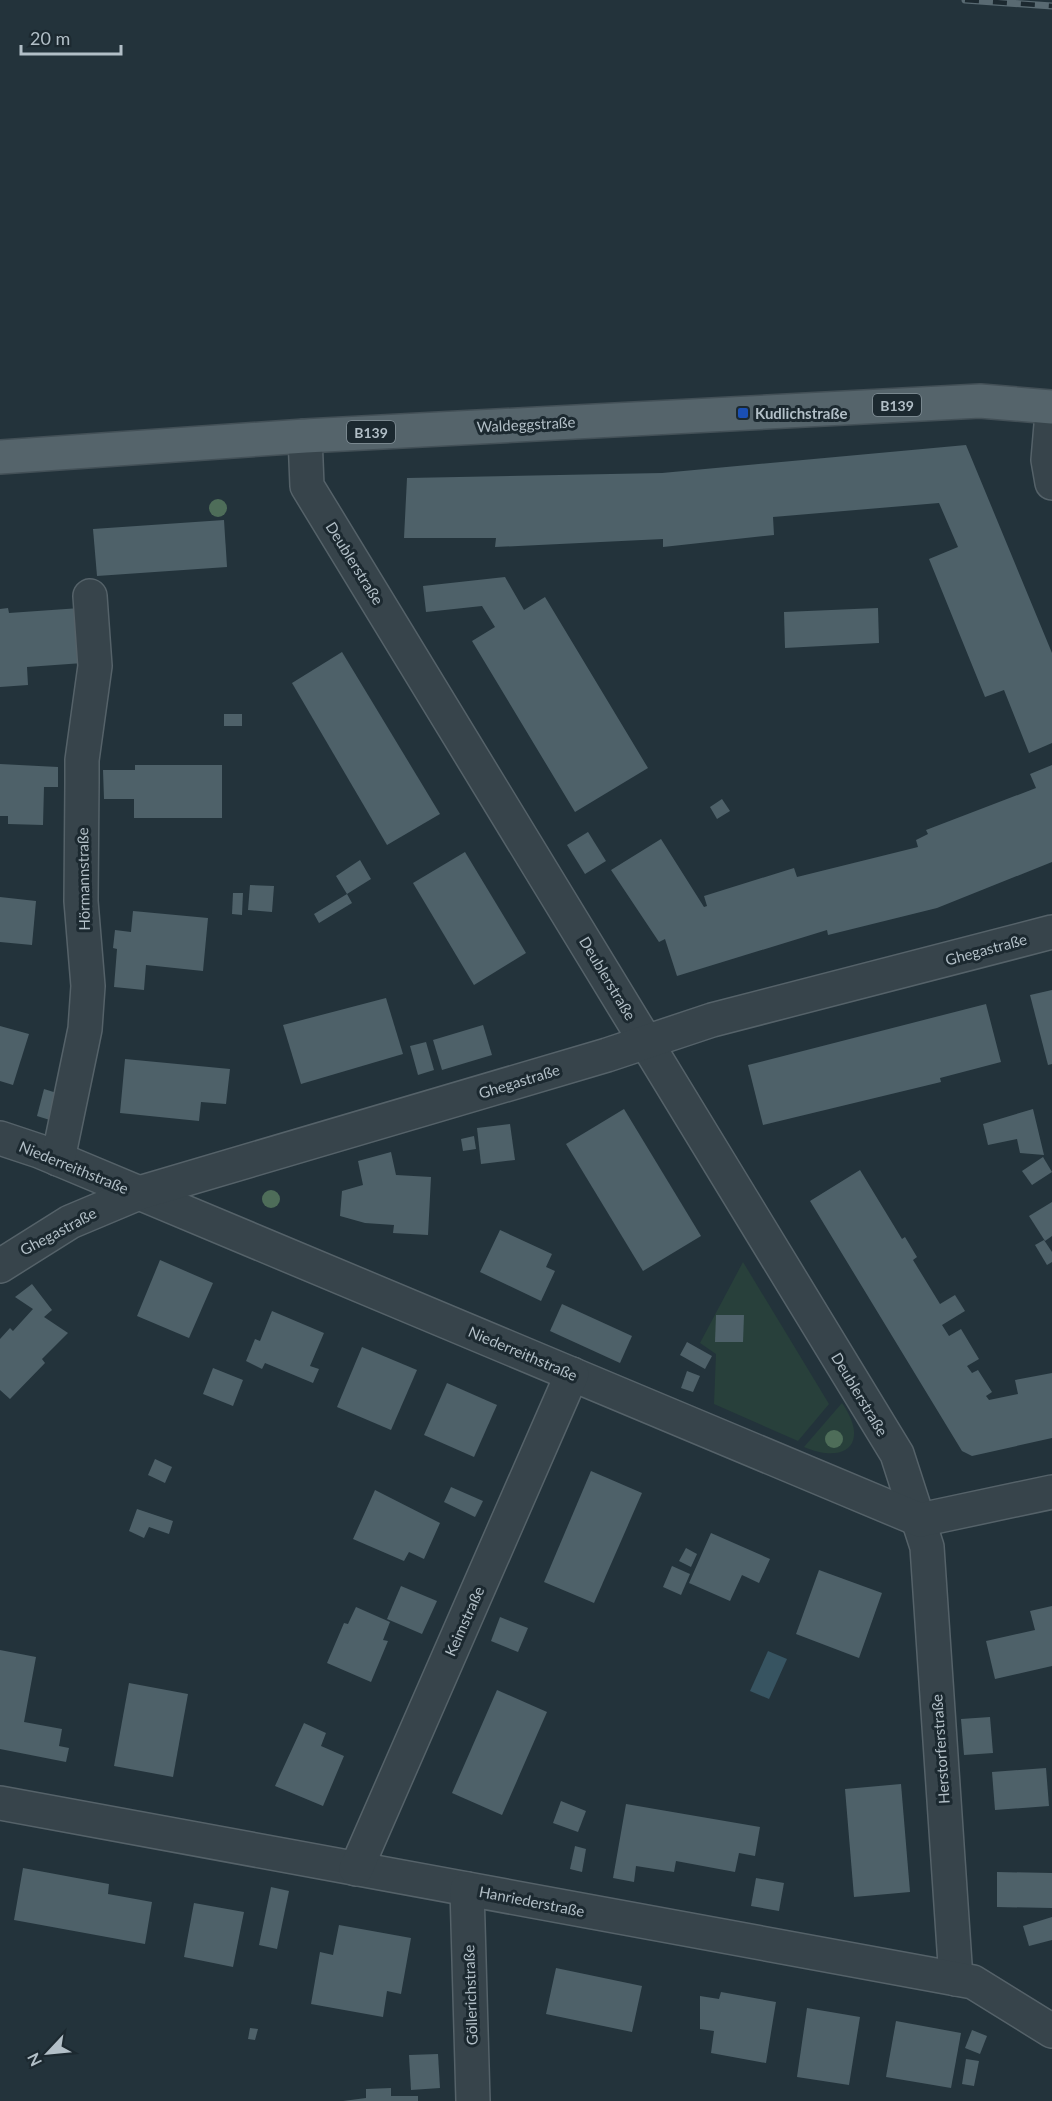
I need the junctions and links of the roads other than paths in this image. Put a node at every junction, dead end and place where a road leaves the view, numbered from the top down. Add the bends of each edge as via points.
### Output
1 (1052, 407) edge
2 (1052, 412) edge
3 (305, 436) junction
4 (0, 457) edge
5 (1052, 483) edge
6 (90, 597) dead end
7 (1052, 932) edge
8 (646, 1041) junction
9 (0, 1138) edge
10 (58, 1159) junction
11 (139, 1193) junction
12 (0, 1266) edge
13 (572, 1374) junction
14 (1052, 1492) edge
15 (920, 1520) junction
16 (0, 1803) edge
17 (356, 1869) junction
18 (468, 1889) junction
19 (956, 1979) junction
20 (1052, 2031) edge
21 (473, 2101) edge

1 - 3 main road, Waldeggstraße / B139 via 980,401
2 - 5 street via 1048,460
3 - 4 main road, Waldeggstraße / B139
3 - 8 street, Deublerstraße via 307,486
6 - 10 street, Hörmannstraße via 95,666 81,783 81,901 88,986 85,1029
7 - 8 street, Ghegastraße via 712,1020
8 - 11 street, Ghegastraße
8 - 15 street, Deublerstraße via 897,1454
9 - 10 street, Niederreithstraße
10 - 11 street, Niederreithstraße
11 - 12 street, Ghegastraße via 70,1222
11 - 13 street, Niederreithstraße
13 - 15 street, Niederreithstraße
13 - 17 street, Keimstraße
14 - 15 street
15 - 19 street, Herstorferstraße via 927,1547
16 - 17 street, Hanriederstraße
17 - 18 street, Hanriederstraße
18 - 19 street, Hanriederstraße
18 - 21 street, Göllerichstraße
19 - 20 street, Hanriederstraße via 973,1982

